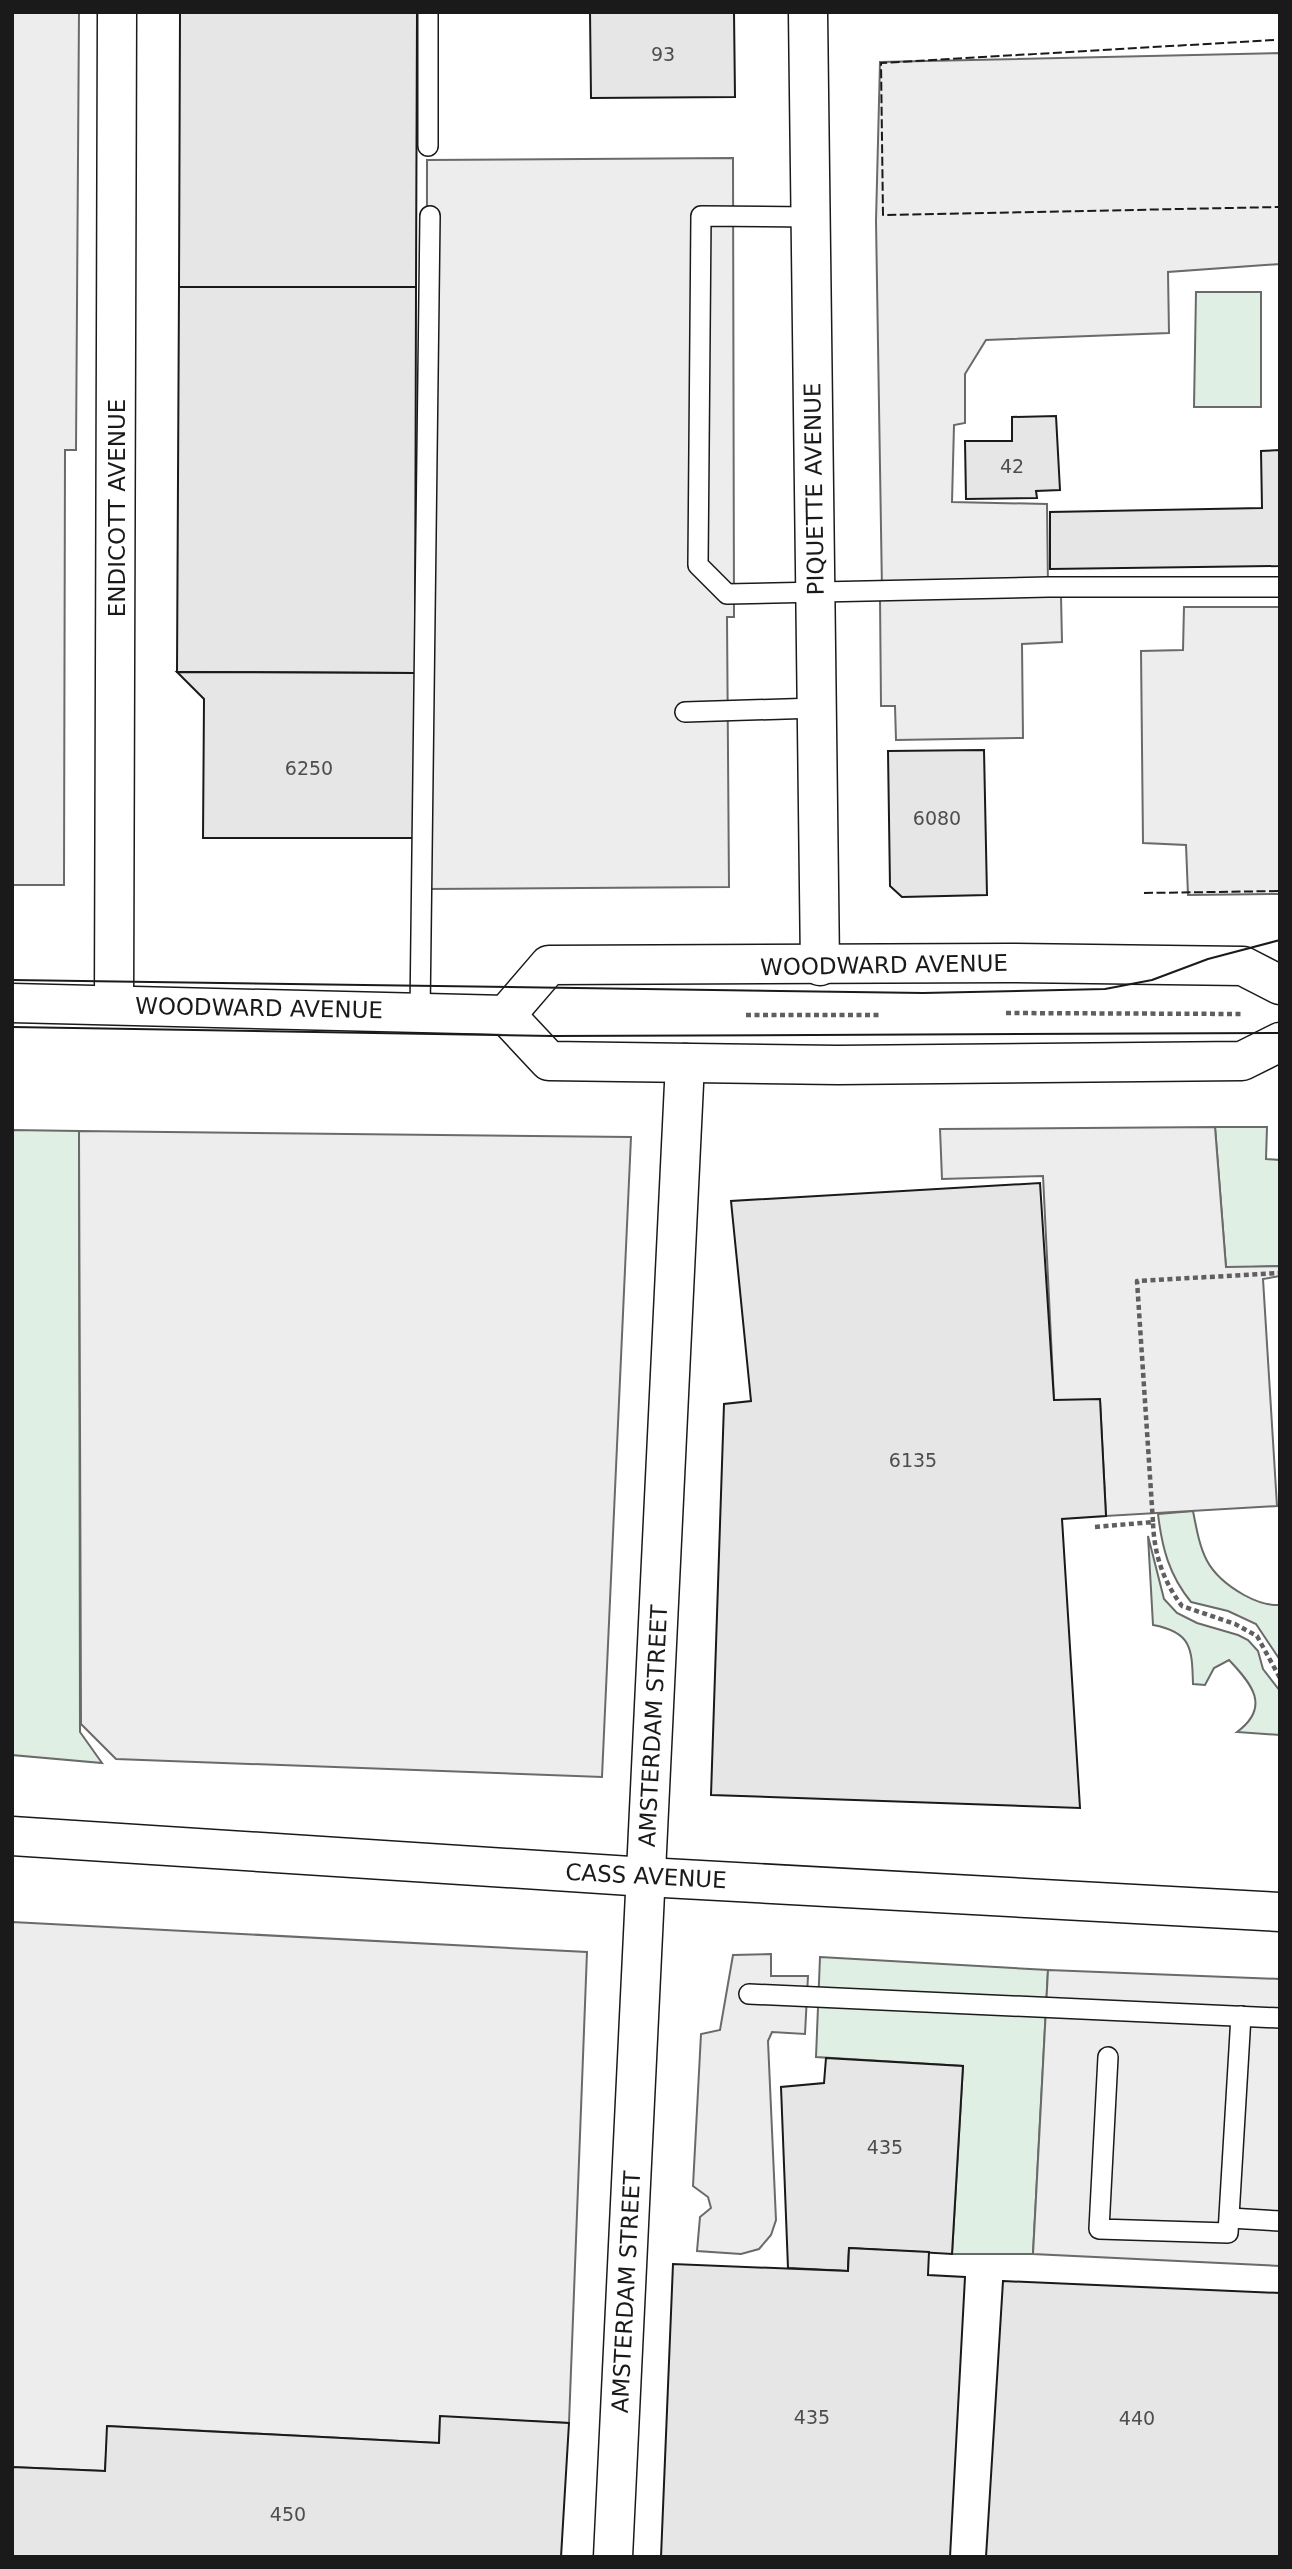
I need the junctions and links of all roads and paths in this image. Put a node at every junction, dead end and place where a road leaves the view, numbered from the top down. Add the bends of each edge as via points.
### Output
1 (117, 12) edge
2 (428, 12) edge
3 (808, 12) edge
4 (428, 146) dead end
5 (430, 216) dead end
6 (811, 217) junction
7 (1280, 587) edge
8 (816, 591) junction
9 (816, 708) junction
10 (685, 712) dead end
11 (820, 966) junction
12 (1280, 985) edge
13 (12, 1003) edge
14 (114, 1005) junction
15 (420, 1013) junction
16 (1006, 1013) dead end
17 (506, 1014) junction
18 (1243, 1014) dead end
19 (746, 1015) dead end
20 (879, 1015) dead end
21 (1280, 1042) edge
22 (685, 1063) junction
23 (1280, 1273) edge
24 (1153, 1522) junction
25 (1095, 1527) dead end
26 (1280, 1678) edge
27 (12, 1836) edge
28 (646, 1877) junction
29 (1280, 1912) edge
30 (749, 1994) dead end
31 (1241, 2016) junction
32 (1280, 2018) edge
33 (1108, 2057) dead end
34 (1230, 2218) junction
35 (1280, 2221) edge
36 (613, 2557) edge

1 - 14 street, ENDICOTT AVENUE
2 - 4 lane
3 - 6 street, PIQUETTE AVENUE
5 - 15 lane
6 - 8 street, PIQUETTE AVENUE
6 - 8 lane via 701,216 698,565 727,594
7 - 8 lane
8 - 9 street, PIQUETTE AVENUE
9 - 10 lane
9 - 11 street, PIQUETTE AVENUE
11 - 12 street, WOODWARD AVENUE via 1243,966
11 - 17 street, WOODWARD AVENUE via 549,965
13 - 14 street, WOODWARD AVENUE
14 - 15 street, WOODWARD AVENUE
15 - 17 street, WOODWARD AVENUE
16 - 18 path
17 - 22 street via 550,1061
19 - 20 path
21 - 22 street via 1242,1061
22 - 28 street, AMSTERDAM STREET
23 - 24 path via 1137,1281
24 - 25 path
24 - 26 path via 1163,1574 1182,1606 1256,1636
27 - 28 street, CASS AVENUE
28 - 29 street, CASS AVENUE
28 - 36 street, AMSTERDAM STREET
30 - 31 lane
31 - 32 lane
31 - 34 lane
33 - 34 lane via 1099,2229 1228,2233
34 - 35 lane

